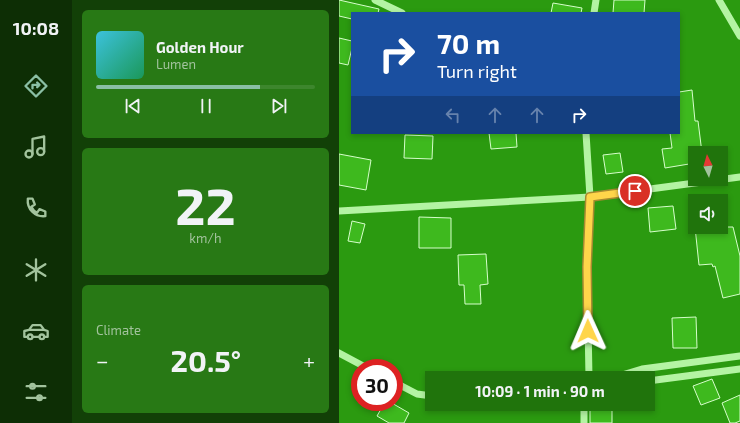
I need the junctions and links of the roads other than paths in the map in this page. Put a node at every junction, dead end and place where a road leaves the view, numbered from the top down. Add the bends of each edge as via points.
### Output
1 (375, 0) edge
2 (596, 0) edge
3 (719, 0) edge
4 (400, 12) edge
5 (594, 12) edge
6 (740, 36) edge
7 (586, 134) edge
8 (740, 177) edge
9 (590, 197) junction
10 (339, 211) edge
11 (339, 353) edge
12 (740, 356) edge
13 (351, 359) edge
14 (740, 369) edge
15 (589, 371) edge
16 (635, 371) edge
17 (655, 380) edge
18 (403, 387) edge
19 (425, 395) edge
20 (584, 411) edge
21 (584, 423) edge

1 - 4 street
2 - 5 street
3 - 6 street
7 - 9 street
8 - 9 street
9 - 10 street
9 - 15 street via 587,267
11 - 13 street
12 - 16 street
14 - 17 street
18 - 19 street
20 - 21 street

